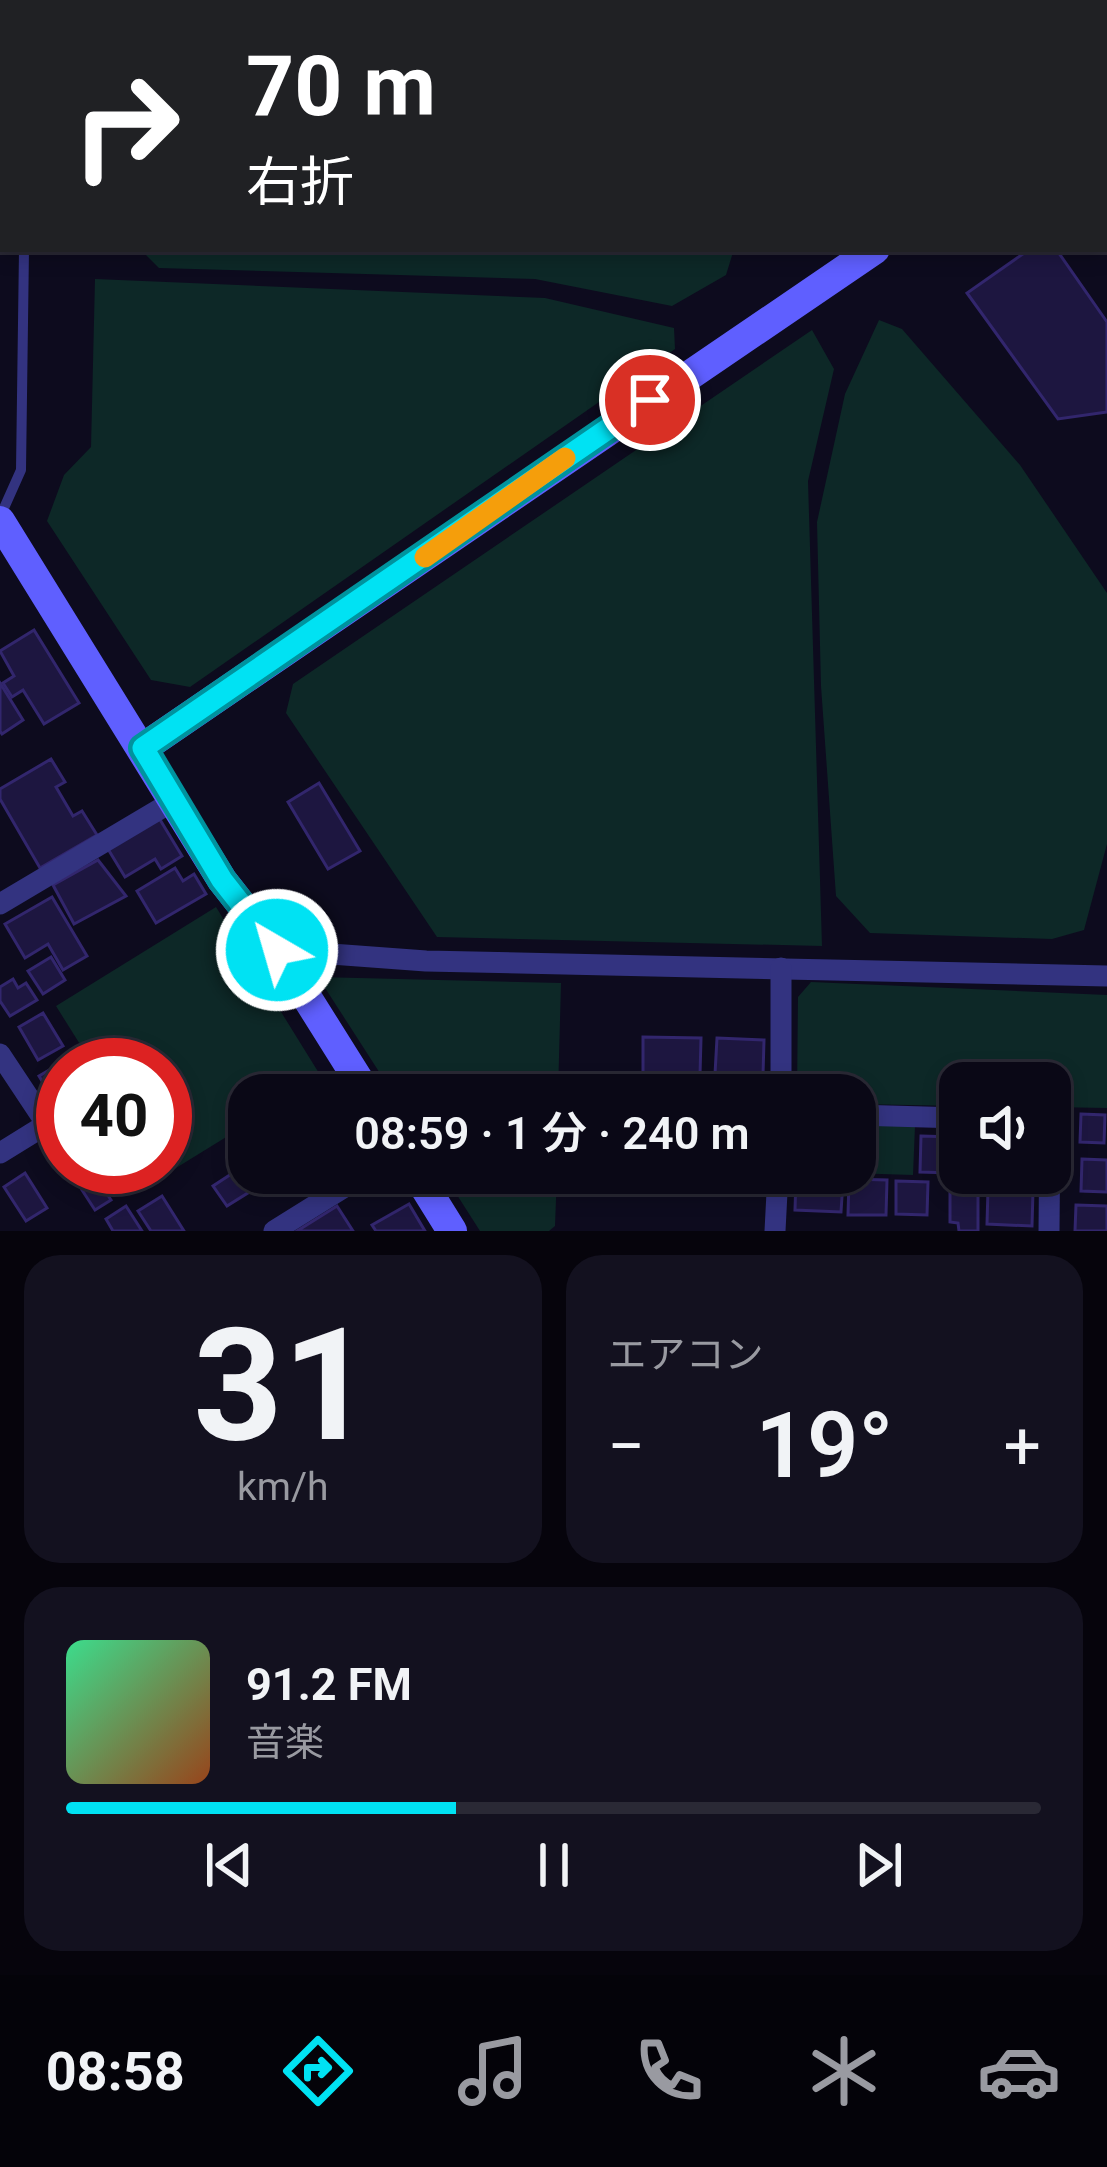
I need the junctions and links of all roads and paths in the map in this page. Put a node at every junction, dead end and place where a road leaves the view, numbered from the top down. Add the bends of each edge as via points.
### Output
1 (24, 252) edge
2 (871, 252) edge
3 (2, 527) edge
4 (143, 748) junction
5 (175, 800) junction
6 (0, 904) edge
7 (277, 950) junction
8 (781, 968) junction
9 (1107, 976) edge
10 (0, 1054) edge
11 (355, 1074) edge
12 (781, 1074) edge
13 (36, 1108) edge
14 (876, 1116) edge
15 (939, 1117) edge
16 (36, 1131) edge
17 (0, 1153) edge
18 (333, 1194) edge
19 (429, 1194) edge
20 (777, 1194) edge
21 (1049, 1194) edge
22 (274, 1231) edge
23 (452, 1231) edge
24 (776, 1231) edge
25 (1049, 1231) edge

1 - 3 lane via 21,470
2 - 4 street
3 - 4 street
4 - 5 street
5 - 6 street
5 - 7 street via 222,880
7 - 8 street
7 - 11 street
8 - 9 street
8 - 12 street
10 - 13 street
14 - 15 street
16 - 17 street
18 - 22 street
19 - 23 street
20 - 24 street
21 - 25 street

